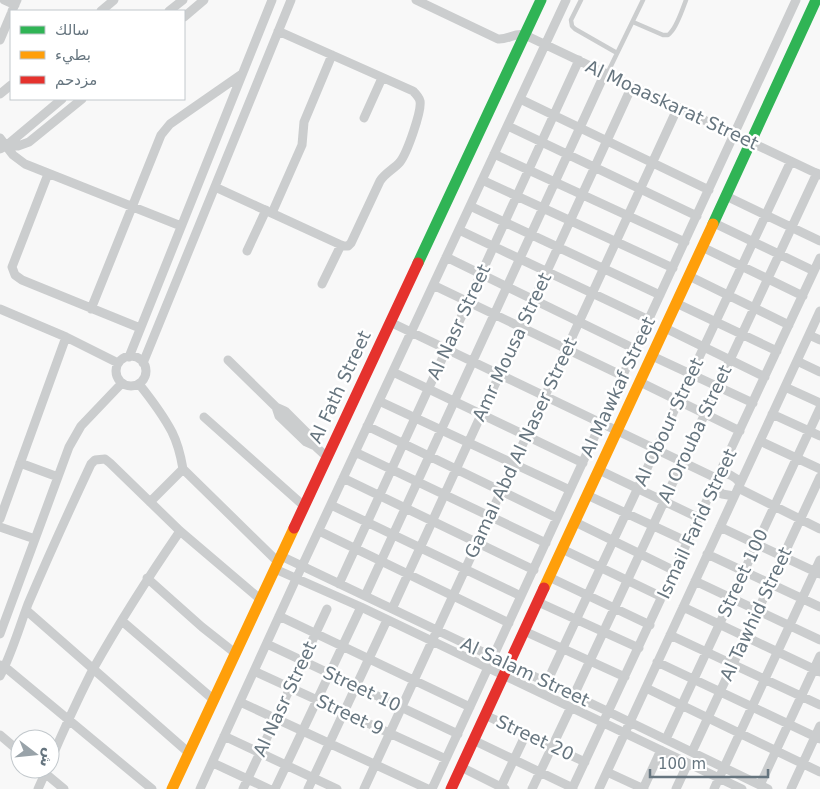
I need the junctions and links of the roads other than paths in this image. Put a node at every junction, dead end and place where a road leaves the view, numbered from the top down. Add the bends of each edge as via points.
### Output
1 (4, 0) edge
2 (114, 0) edge
3 (183, 0) edge
4 (204, 0) edge
5 (272, 0) edge
6 (291, 0) edge
7 (416, 0) edge
8 (541, 0) edge
9 (566, 0) edge
10 (582, 0) edge
11 (642, 0) edge
12 (686, 0) edge
13 (796, 0) edge
14 (816, 0) edge
15 (14, 8) edge
16 (102, 10) edge
17 (170, 10) edge
18 (185, 16) edge
19 (10, 17) edge
20 (633, 22) junction
21 (278, 31) junction
22 (525, 35) junction
23 (0, 40) edge
24 (546, 44) junction
25 (617, 53) junction
26 (332, 55) junction
27 (579, 60) junction
28 (606, 73) junction
29 (242, 74) junction
30 (382, 78) junction
31 (10, 86) edge
32 (632, 86) junction
33 (0, 94) edge
34 (520, 99) junction
35 (61, 100) edge
36 (81, 100) edge
37 (678, 107) junction
38 (554, 116) junction
39 (364, 118) dead end
40 (508, 126) junction
41 (580, 128) junction
42 (734, 134) junction
43 (0, 138) edge
44 (607, 141) junction
45 (542, 142) junction
46 (751, 142) junction
47 (3, 148) edge
48 (494, 154) junction
49 (568, 154) junction
50 (791, 161) junction
51 (652, 163) junction
52 (594, 167) junction
53 (529, 170) junction
54 (48, 174) junction
55 (818, 174) edge
56 (482, 180) junction
57 (555, 182) junction
58 (215, 187) junction
59 (640, 189) junction
60 (709, 190) junction
61 (582, 194) junction
62 (517, 196) junction
63 (726, 196) junction
64 (470, 206) junction
65 (132, 207) junction
66 (543, 208) junction
67 (269, 212) junction
68 (766, 215) junction
69 (628, 216) junction
70 (697, 216) junction
71 (570, 220) junction
72 (505, 222) junction
73 (714, 223) junction
74 (181, 226) junction
75 (791, 227) junction
76 (459, 230) junction
77 (531, 234) junction
78 (820, 241) edge
79 (616, 242) junction
80 (685, 242) junction
81 (753, 242) junction
82 (340, 245) junction
83 (494, 246) junction
84 (558, 247) junction
85 (702, 248) junction
86 (246, 251) dead end
87 (779, 254) junction
88 (446, 257) junction
89 (820, 258) edge
90 (520, 259) junction
91 (742, 266) junction
92 (604, 268) junction
93 (673, 268) junction
94 (547, 271) junction
95 (814, 271) junction
96 (481, 274) junction
97 (689, 276) junction
98 (767, 279) junction
99 (322, 284) dead end
100 (433, 285) junction
101 (507, 286) junction
102 (592, 293) junction
103 (660, 295) junction
104 (728, 295) junction
105 (802, 296) junction
106 (534, 300) junction
107 (468, 302) junction
108 (676, 303) junction
109 (754, 308) junction
110 (0, 309) edge
111 (92, 309) junction
112 (820, 311) edge
113 (494, 314) junction
114 (649, 320) junction
115 (390, 322) junction
116 (579, 322) junction
117 (716, 322) junction
118 (789, 325) junction
119 (521, 327) junction
120 (140, 328) junction
121 (665, 328) junction
122 (411, 332) junction
123 (742, 334) junction
124 (809, 335) junction
125 (66, 338) junction
126 (820, 340) edge
127 (704, 347) junction
128 (566, 349) junction
129 (636, 349) junction
130 (447, 350) junction
131 (777, 351) junction
132 (652, 356) junction
133 (129, 357) junction
134 (228, 360) dead end
135 (730, 360) junction
136 (797, 361) junction
137 (472, 362) junction
138 (143, 363) junction
139 (118, 364) junction
140 (393, 372) junction
141 (820, 372) edge
142 (499, 374) junction
143 (691, 374) junction
144 (623, 376) junction
145 (765, 377) junction
146 (640, 382) junction
147 (122, 383) junction
148 (139, 384) junction
149 (717, 387) junction
150 (785, 387) junction
151 (429, 389) junction
152 (545, 396) junction
153 (379, 400) junction
154 (454, 401) junction
155 (678, 401) junction
156 (753, 404) junction
157 (820, 404) edge
158 (820, 408) edge
159 (481, 414) junction
160 (705, 414) junction
161 (772, 414) junction
162 (204, 417) dead end
163 (416, 418) junction
164 (601, 423) junction
165 (368, 426) junction
166 (441, 430) junction
167 (617, 431) junction
168 (740, 431) junction
169 (809, 431) junction
170 (526, 436) junction
171 (820, 436) edge
172 (760, 441) junction
173 (468, 442) junction
174 (404, 444) junction
175 (656, 449) junction
176 (356, 452) junction
177 (429, 456) junction
178 (327, 457) junction
179 (797, 458) junction
180 (682, 462) junction
181 (20, 463) junction
182 (583, 463) junction
183 (514, 464) junction
184 (184, 469) junction
185 (456, 469) junction
186 (820, 469) edge
187 (392, 470) junction
188 (599, 470) junction
189 (820, 476) edge
190 (58, 477) junction
191 (343, 478) junction
192 (717, 480) junction
193 (417, 482) junction
194 (638, 489) junction
195 (737, 489) junction
196 (570, 490) junction
197 (501, 491) junction
198 (444, 495) junction
199 (587, 495) junction
200 (380, 496) junction
201 (664, 501) junction
202 (150, 502) junction
203 (331, 505) junction
204 (304, 506) junction
205 (774, 506) junction
206 (406, 508) junction
207 (626, 513) junction
208 (490, 516) junction
209 (558, 518) junction
210 (699, 518) junction
211 (0, 519) edge
212 (800, 519) junction
213 (432, 521) junction
214 (368, 522) junction
215 (575, 522) junction
216 (0, 526) edge
217 (653, 526) junction
218 (720, 527) junction
219 (820, 529) edge
220 (180, 531) junction
221 (319, 531) junction
222 (393, 535) junction
223 (35, 539) junction
224 (613, 541) junction
225 (688, 542) junction
226 (477, 543) junction
227 (546, 543) junction
228 (757, 544) junction
229 (420, 548) junction
230 (356, 549) junction
231 (562, 549) junction
232 (640, 554) junction
233 (707, 554) junction
234 (783, 556) junction
235 (820, 560) edge
236 (381, 561) junction
237 (278, 562) junction
238 (302, 567) junction
239 (601, 567) junction
240 (465, 569) junction
241 (534, 570) junction
242 (675, 571) junction
243 (744, 571) junction
244 (817, 573) edge
245 (408, 574) junction
246 (549, 577) junction
247 (148, 578) junction
248 (296, 579) junction
249 (628, 580) junction
250 (695, 581) junction
251 (339, 584) junction
252 (770, 584) junction
253 (588, 595) junction
254 (365, 596) junction
255 (453, 596) junction
256 (521, 596) junction
257 (662, 597) junction
258 (732, 598) junction
259 (802, 599) junction
260 (260, 600) junction
261 (538, 602) junction
262 (361, 607) junction
263 (683, 607) junction
264 (820, 607) edge
265 (615, 608) junction
266 (327, 609) dead end
267 (392, 609) junction
268 (26, 610) junction
269 (758, 611) junction
270 (279, 616) junction
271 (387, 620) junction
272 (576, 620) junction
273 (122, 622) junction
274 (509, 624) junction
275 (719, 624) junction
276 (650, 625) junction
277 (790, 626) junction
278 (437, 630) junction
279 (524, 631) junction
280 (604, 632) junction
281 (316, 633) junction
282 (0, 634) edge
283 (670, 635) junction
284 (746, 637) junction
285 (820, 640) edge
286 (432, 641) junction
287 (267, 644) junction
288 (342, 646) junction
289 (639, 648) junction
290 (562, 649) junction
291 (706, 652) junction
292 (778, 652) junction
293 (235, 653) junction
294 (820, 656) edge
295 (493, 657) junction
296 (369, 659) junction
297 (303, 661) junction
298 (590, 661) junction
299 (657, 662) junction
300 (508, 664) junction
301 (733, 664) junction
302 (2, 666) edge
303 (488, 668) junction
304 (93, 670) junction
305 (817, 670) edge
306 (254, 671) junction
307 (330, 673) junction
308 (503, 675) junction
309 (0, 676) edge
310 (625, 678) junction
311 (694, 679) junction
312 (414, 680) junction
313 (765, 680) junction
314 (547, 682) junction
315 (356, 686) junction
316 (290, 688) junction
317 (646, 688) junction
318 (721, 692) junction
319 (574, 695) junction
320 (801, 696) junction
321 (214, 700) junction
322 (317, 700) junction
323 (240, 702) junction
324 (682, 705) junction
325 (820, 705) edge
326 (402, 707) junction
327 (470, 707) junction
328 (571, 707) junction
329 (752, 707) junction
330 (344, 712) junction
331 (609, 712) junction
332 (485, 715) junction
333 (276, 718) junction
334 (708, 718) junction
335 (69, 719) junction
336 (630, 722) junction
337 (604, 723) junction
338 (789, 724) junction
339 (820, 726) edge
340 (303, 731) junction
341 (389, 733) junction
342 (624, 733) junction
343 (458, 734) junction
344 (526, 734) junction
345 (740, 734) junction
346 (0, 735) edge
347 (224, 736) junction
348 (818, 737) edge
349 (60, 739) edge
350 (666, 739) junction
351 (473, 740) junction
352 (330, 743) junction
353 (10, 744) edge
354 (552, 746) junction
355 (661, 750) junction
356 (776, 751) junction
357 (692, 752) junction
358 (189, 753) junction
359 (260, 753) junction
360 (514, 759) junction
361 (446, 760) junction
362 (585, 762) junction
363 (213, 763) junction
364 (688, 763) junction
365 (375, 764) junction
366 (803, 764) junction
367 (286, 766) junction
368 (461, 767) junction
369 (724, 768) junction
370 (540, 772) junction
371 (607, 772) junction
372 (820, 772) edge
373 (313, 778) junction
374 (719, 778) junction
375 (53, 779) edge
376 (248, 779) junction
377 (764, 787) edge
378 (502, 788) edge
379 (573, 788) edge
380 (64, 789) edge
381 (152, 789) edge
382 (172, 789) edge
383 (200, 789) edge
384 (244, 789) edge
385 (269, 789) edge
386 (275, 789) edge
387 (308, 789) edge
388 (336, 789) edge
389 (364, 789) edge
390 (428, 789) edge
391 (432, 789) edge
392 (451, 789) edge
393 (532, 789) edge
394 (598, 789) edge
395 (643, 789) edge
396 (676, 789) edge
397 (714, 789) edge
398 (742, 789) edge
399 (791, 789) edge

1 - 15 street
2 - 16 street
3 - 17 street
4 - 18 street
5 - 29 street
6 - 21 street
7 - 22 street via 498,39 518,33
8 - 22 street, Al Fath Street
9 - 24 street
10 - 25 lane via 571,20 572,26
11 - 20 lane
12 - 20 lane via 671,34 663,35
13 - 42 street, Al Mawkaf Street
14 - 46 street, Al Mawkaf Street
19 - 23 street
20 - 25 lane
21 - 26 street
21 - 58 street
22 - 24 street, Al Moaaskarat Street
22 - 115 street, Al Fath Street
24 - 27 street, Al Moaaskarat Street
24 - 34 street
25 - 28 lane
26 - 30 street
26 - 67 street via 304,122 302,145
27 - 28 street, Al Moaaskarat Street
27 - 38 street, Al Nasr Street
28 - 32 street, Al Moaaskarat Street
28 - 41 street
29 - 65 street via 165,129
29 - 74 street
30 - 39 street
30 - 82 street via 418,95 419,116 402,160 382,177 351,243
31 - 33 street
32 - 37 street, Al Moaaskarat Street
32 - 44 street, Amr Mousa Street
34 - 38 street
34 - 40 street
35 - 47 street
36 - 47 street via 29,142
37 - 42 street, Al Moaaskarat Street
37 - 51 street, Gamal Abd Al Naser Street
38 - 41 street
38 - 45 street, Al Nasr Street
40 - 45 street
40 - 48 street
41 - 44 street
41 - 49 street
42 - 46 street, Al Moaaskarat Street
42 - 60 street, Al Mawkaf Street
43 - 47 street
44 - 51 street
44 - 52 street, Amr Mousa Street
45 - 49 street
45 - 53 street, Al Nasr Street
46 - 50 street, Al Moaaskarat Street
46 - 63 street, Al Mawkaf Street
47 - 54 street via 25,164
48 - 53 street
48 - 56 street
49 - 52 street
49 - 57 street
50 - 55 street, Al Moaaskarat Street
50 - 68 street, Al Obour Street
51 - 59 street, Gamal Abd Al Naser Street
51 - 60 street
52 - 59 street
52 - 61 street, Amr Mousa Street
53 - 57 street
53 - 62 street, Al Nasr Street
54 - 65 street
54 - 111 street via 13,271 22,280
55 - 75 street, Al Orouba Street
56 - 62 street
56 - 64 street
57 - 61 street
57 - 66 street
58 - 67 street
58 - 138 street
59 - 69 street, Gamal Abd Al Naser Street
59 - 70 street
60 - 70 street, Al Mawkaf Street
61 - 69 street
61 - 71 street, Amr Mousa Street
62 - 66 street
62 - 72 street, Al Nasr Street
63 - 68 street
63 - 73 street, Al Mawkaf Street
64 - 72 street
64 - 76 street
65 - 74 street
65 - 111 street
66 - 71 street
66 - 77 street
67 - 82 street
67 - 86 street
68 - 75 street
68 - 81 street, Al Obour Street
69 - 79 street, Gamal Abd Al Naser Street
69 - 80 street
70 - 80 street, Al Mawkaf Street
71 - 79 street
71 - 84 street, Amr Mousa Street
72 - 77 street
72 - 83 street, Al Nasr Street
73 - 81 street
73 - 85 street, Al Mawkaf Street
74 - 120 street
75 - 78 street
75 - 87 street, Al Orouba Street
76 - 83 street
76 - 88 street
77 - 84 street
77 - 90 street
79 - 92 street, Gamal Abd Al Naser Street
79 - 93 street
80 - 93 street, Al Mawkaf Street
81 - 87 street
81 - 91 street, Al Obour Street
82 - 99 street
83 - 90 street
83 - 96 street, Al Nasr Street
84 - 92 street
84 - 94 street, Amr Mousa Street
85 - 91 street
85 - 97 street, Al Mawkaf Street
87 - 95 street
87 - 98 street, Al Orouba Street
88 - 96 street
88 - 100 street
89 - 95 street, Ismail Farid Street
90 - 94 street
90 - 101 street
91 - 98 street
91 - 104 street, Al Obour Street
92 - 102 street, Gamal Abd Al Naser Street
92 - 103 street
93 - 103 street, Al Mawkaf Street
94 - 102 street
94 - 106 street, Amr Mousa Street
95 - 105 street, Ismail Farid Street
96 - 101 street
96 - 107 street, Al Nasr Street
97 - 104 street
97 - 108 street, Al Mawkaf Street
98 - 105 street
98 - 109 street, Al Orouba Street
100 - 107 street
100 - 122 street
101 - 106 street
101 - 113 street
102 - 114 street
102 - 116 street, Gamal Abd Al Naser Street
103 - 114 street, Al Mawkaf Street
104 - 109 street
104 - 117 street, Al Obour Street
105 - 118 street, Ismail Farid Street
106 - 116 street
106 - 119 street, Amr Mousa Street
107 - 113 street
107 - 130 street, Al Nasr Street
108 - 117 street
108 - 121 street, Al Mawkaf Street
109 - 118 street
109 - 123 street, Al Orouba Street
110 - 125 street
111 - 120 street
112 - 124 street, Ismail Farid Street
113 - 119 street
113 - 137 street
114 - 129 street, Al Mawkaf Street
115 - 122 street
115 - 178 street, Al Fath Street
116 - 128 street, Gamal Abd Al Naser Street
116 - 129 street
117 - 123 street
117 - 127 street, Al Obour Street
118 - 131 street, Ismail Farid Street
119 - 128 street
119 - 142 street, Amr Mousa Street
120 - 133 street
121 - 127 street
121 - 132 street, Al Mawkaf Street
122 - 130 street
122 - 140 street
123 - 131 street
123 - 135 street, Al Orouba Street
124 - 126 street
124 - 136 street, Ismail Farid Street
125 - 139 street
125 - 181 street
127 - 135 street
127 - 143 street, Al Obour Street
128 - 144 street
128 - 152 street, Gamal Abd Al Naser Street
129 - 144 street, Al Mawkaf Street
130 - 137 street
130 - 151 street, Al Nasr Street
131 - 145 street, Ismail Farid Street
132 - 143 street
132 - 146 street, Al Mawkaf Street
133 - 138 street
133 - 139 street
134 - 178 street via 276,407 279,416
135 - 145 street
135 - 149 street, Al Orouba Street
136 - 141 street
136 - 150 street, Ismail Farid Street
137 - 142 street
137 - 154 street
138 - 148 street via 146,370
139 - 147 street via 116,374
140 - 151 street
140 - 153 street
142 - 152 street
142 - 159 street, Amr Mousa Street
143 - 149 street
143 - 155 street, Al Obour Street
144 - 164 street, Al Mawkaf Street
145 - 156 street, Ismail Farid Street
146 - 155 street
146 - 167 street, Al Mawkaf Street
147 - 148 street
147 - 190 street via 81,426
148 - 184 street via 172,433
149 - 156 street
149 - 160 street, Al Orouba Street
150 - 157 street
150 - 161 street, Ismail Farid Street
151 - 154 street
151 - 163 street, Al Nasr Street
152 - 164 street
152 - 170 street, Gamal Abd Al Naser Street
153 - 163 street
153 - 165 street
154 - 159 street
154 - 166 street
155 - 160 street
155 - 175 street, Al Obour Street
156 - 168 street, Ismail Farid Street
158 - 169 street, Street 100
159 - 170 street
159 - 173 street, Amr Mousa Street
160 - 168 street
160 - 180 street, Al Orouba Street
161 - 169 street
161 - 172 street, Ismail Farid Street
162 - 204 street
163 - 166 street
163 - 174 street, Al Nasr Street
164 - 167 street
164 - 182 street, Al Mawkaf Street
165 - 174 street
165 - 176 street
166 - 173 street
166 - 177 street
167 - 175 street
167 - 188 street, Al Mawkaf Street
168 - 192 street, Ismail Farid Street
169 - 171 street
169 - 179 street, Street 100
170 - 182 street
170 - 183 street, Gamal Abd Al Naser Street
172 - 179 street
172 - 195 street, Ismail Farid Street
173 - 183 street
173 - 185 street, Amr Mousa Street
174 - 177 street
174 - 187 street, Al Nasr Street
175 - 180 street
175 - 194 street, Al Obour Street
176 - 187 street
176 - 191 street
177 - 185 street
177 - 193 street
178 - 204 street, Al Fath Street
179 - 186 street
179 - 205 street, Street 100
180 - 192 street
180 - 201 street, Al Orouba Street
181 - 190 street
181 - 211 street
182 - 196 street, Al Mawkaf Street
183 - 196 street
183 - 197 street, Gamal Abd Al Naser Street
184 - 202 street
184 - 237 street
185 - 197 street
185 - 198 street, Amr Mousa Street
187 - 193 street
187 - 200 street, Al Nasr Street
188 - 194 street
188 - 199 street, Al Mawkaf Street
189 - 212 street, Al Tawhid Street
190 - 223 street
191 - 200 street
191 - 203 street
192 - 195 street via 722,494 728,496
192 - 195 street via 726,473 732,475 737,479
192 - 210 street, Ismail Farid Street
193 - 198 street
193 - 206 street
194 - 201 street
194 - 207 street, Al Obour Street
195 - 205 street
195 - 218 street, Ismail Farid Street
196 - 209 street, Al Mawkaf Street
197 - 208 street, Gamal Abd Al Naser Street
197 - 209 street
198 - 208 street
198 - 213 street, Amr Mousa Street
199 - 207 street
199 - 215 street, Al Mawkaf Street
200 - 206 street
200 - 214 street, Al Nasr Street
201 - 210 street
201 - 217 street, Al Orouba Street
202 - 220 street
202 - 268 street via 105,459 90,464
203 - 214 street
203 - 221 street
204 - 237 street, Al Fath Street
205 - 212 street
205 - 228 street, Street 100
206 - 213 street
206 - 222 street
207 - 217 street
207 - 224 street, Al Obour Street
208 - 226 street, Gamal Abd Al Naser Street
208 - 227 street
209 - 227 street, Al Mawkaf Street
210 - 225 street, Ismail Farid Street
212 - 219 street
212 - 234 street, Al Tawhid Street
213 - 226 street
213 - 229 street, Amr Mousa Street
214 - 222 street
214 - 230 street, Al Nasr Street
215 - 224 street
215 - 231 street, Al Mawkaf Street
216 - 223 street
217 - 225 street
217 - 232 street, Al Orouba Street
218 - 228 street
218 - 233 street, Ismail Farid Street
220 - 247 street
220 - 260 street
221 - 230 street
221 - 238 street
222 - 229 street
222 - 236 street
223 - 282 street
224 - 232 street
224 - 239 street, Al Obour Street
225 - 242 street, Ismail Farid Street
226 - 240 street, Gamal Abd Al Naser Street
226 - 241 street
227 - 241 street, Al Mawkaf Street
228 - 234 street
228 - 243 street, Street 100
229 - 240 street
229 - 245 street, Amr Mousa Street
230 - 236 street
230 - 251 street, Al Nasr Street
231 - 239 street
231 - 246 street, Al Mawkaf Street
232 - 242 street
232 - 249 street, Al Orouba Street
233 - 243 street
233 - 250 street, Ismail Farid Street
234 - 244 street
234 - 252 street, Al Tawhid Street
235 - 244 street
236 - 245 street
236 - 254 street
237 - 238 street, Al Salam Street
237 - 248 street, Al Salam Street
237 - 260 street, Al Fath Street
238 - 248 street
238 - 251 street, Al Salam Street
239 - 249 street
239 - 253 street, Al Obour Street
240 - 255 street, Gamal Abd Al Naser Street
240 - 256 street
241 - 256 street, Al Mawkaf Street
242 - 257 street, Ismail Farid Street
243 - 252 street
243 - 258 street, Street 100
244 - 259 street
245 - 255 street
245 - 267 street, Amr Mousa Street
246 - 253 street
246 - 261 street, Al Mawkaf Street
247 - 273 street
247 - 293 street via 202,628
248 - 262 street, Al Salam Street
248 - 270 street
249 - 257 street
249 - 265 street, Al Orouba Street
250 - 258 street
250 - 263 street, Ismail Farid Street
251 - 254 street, Al Salam Street
252 - 259 street
252 - 269 street, Al Tawhid Street
253 - 265 street
253 - 272 street, Al Obour Street
254 - 267 street, Al Salam Street
255 - 274 street
255 - 278 street, Gamal Abd Al Naser Street
256 - 274 street, Al Mawkaf Street
257 - 276 street, Ismail Farid Street
258 - 269 street
258 - 275 street, Street 100
259 - 264 street
259 - 277 street
260 - 293 street, Al Fath Street
261 - 272 street
261 - 279 street, Al Mawkaf Street
262 - 271 street, Al Salam Street
262 - 288 street
263 - 275 street
263 - 283 street, Ismail Farid Street
265 - 276 street
265 - 280 street, Al Orouba Street
266 - 281 street, Al Nasr Street
267 - 278 street, Al Salam Street
268 - 302 street
268 - 304 street
269 - 277 street
269 - 284 street, Al Tawhid Street
270 - 281 street
270 - 287 street
271 - 286 street, Al Salam Street
271 - 296 street
272 - 280 street
272 - 290 street, Al Obour Street
273 - 304 street
273 - 321 street
274 - 295 street, Al Mawkaf Street
275 - 284 street
275 - 291 street, Street 100
276 - 289 street, Ismail Farid Street
277 - 285 street
277 - 292 street
278 - 286 street, Gamal Abd Al Naser Street
278 - 295 street, Al Salam Street
279 - 290 street
279 - 300 street, Al Mawkaf Street
280 - 289 street
280 - 298 street, Al Orouba Street
281 - 288 street
281 - 297 street, Al Nasr Street
283 - 291 street
283 - 299 street, Ismail Farid Street
284 - 292 street
284 - 301 street, Al Tawhid Street
286 - 303 street, Al Salam Street
286 - 312 street, Gamal Abd Al Naser Street
287 - 297 street, Street 10
287 - 306 street
288 - 296 street
288 - 307 street
289 - 310 street, Ismail Farid Street
290 - 298 street
290 - 314 street, Al Obour Street
291 - 301 street
291 - 311 street, Street 100
292 - 305 street
292 - 313 street
293 - 321 street, Al Fath Street
294 - 305 street
295 - 300 street, Al Salam Street
295 - 303 street, Al Mawkaf Street
296 - 312 street
296 - 315 street
297 - 307 street, Street 10
297 - 316 street, Al Nasr Street
298 - 310 street
298 - 319 street, Al Orouba Street
299 - 311 street
299 - 317 street, Ismail Farid Street
300 - 308 street, Al Mawkaf Street
300 - 314 street, Al Salam Street
301 - 313 street
301 - 318 street, Al Tawhid Street
302 - 309 street
302 - 335 street
303 - 308 street, Al Salam Street
303 - 327 street, Al Mawkaf Street
304 - 335 street
304 - 358 street
305 - 320 street
306 - 316 street, Street 9
306 - 323 street
307 - 315 street, Street 10
307 - 322 street
308 - 328 street, Al Salam Street
308 - 332 street, Al Mawkaf Street
310 - 331 street, Ismail Farid Street
311 - 318 street
311 - 324 street, Street 100
312 - 326 street, Gamal Abd Al Naser Street
312 - 327 street
313 - 320 street
313 - 329 street
314 - 319 street, Al Salam Street
315 - 326 street, Street 10
315 - 330 street
316 - 322 street, Street 9
316 - 333 street, Al Nasr Street
317 - 324 street
317 - 336 street, Ismail Farid Street
318 - 329 street
318 - 334 street, Al Tawhid Street
319 - 331 street, Al Salam Street
320 - 325 street
320 - 338 street
321 - 358 street, Al Fath Street
322 - 330 street, Street 9
322 - 340 street
323 - 333 street
323 - 347 street
324 - 334 street
324 - 350 street, Street 100
326 - 341 street, Gamal Abd Al Naser Street
326 - 343 street, Street 10
327 - 343 street, Al Mawkaf Street
328 - 337 street, Al Salam Street
328 - 354 street
329 - 338 street
329 - 345 street
330 - 341 street, Street 9
330 - 352 street
331 - 336 street, Al Salam Street
331 - 337 street, Ismail Farid Street
332 - 344 street, Street 20
332 - 351 street, Al Mawkaf Street
333 - 340 street
333 - 359 street, Al Nasr Street
334 - 345 street
334 - 357 street, Al Tawhid Street
335 - 349 street
335 - 381 street
336 - 342 street, Ismail Farid Street
336 - 350 street, Al Salam Street
337 - 342 street, Al Salam Street
337 - 362 street, Ismail Farid Street
338 - 348 street
338 - 356 street
339 - 348 street
340 - 352 street
340 - 367 street
341 - 361 street, Street 9
341 - 365 street, Gamal Abd Al Naser Street
342 - 355 street, Al Salam Street
342 - 371 street, Ismail Farid Street
343 - 361 street, Al Mawkaf Street
344 - 354 street, Street 20
344 - 360 street
345 - 356 street
345 - 369 street
346 - 353 street
347 - 359 street
347 - 363 street
348 - 366 street
350 - 357 street, Al Salam Street
351 - 360 street
351 - 368 street, Al Mawkaf Street
352 - 365 street
352 - 373 street
354 - 362 street, Street 20
354 - 370 street
355 - 364 street, Al Salam Street
355 - 395 street
356 - 366 street
356 - 377 street
357 - 369 street, Al Salam Street
358 - 382 street, Al Fath Street
359 - 367 street
359 - 376 street, Al Nasr Street
360 - 370 street
360 - 378 street
361 - 391 street, Al Mawkaf Street
362 - 379 street, Ismail Farid Street
363 - 376 street
363 - 383 street
364 - 374 street, Al Salam Street
364 - 396 street
365 - 389 street, Gamal Abd Al Naser Street
365 - 390 street
366 - 372 street
366 - 399 street
367 - 373 street
367 - 386 street
368 - 378 street
368 - 392 street, Al Mawkaf Street
369 - 374 street
369 - 377 street, Al Salam Street
370 - 379 street
370 - 393 street
371 - 394 street, Ismail Farid Street
371 - 395 street
373 - 387 street
373 - 388 street
374 - 397 street
374 - 398 street, Al Salam Street
375 - 380 street
376 - 384 street, Al Nasr Street
376 - 385 street

